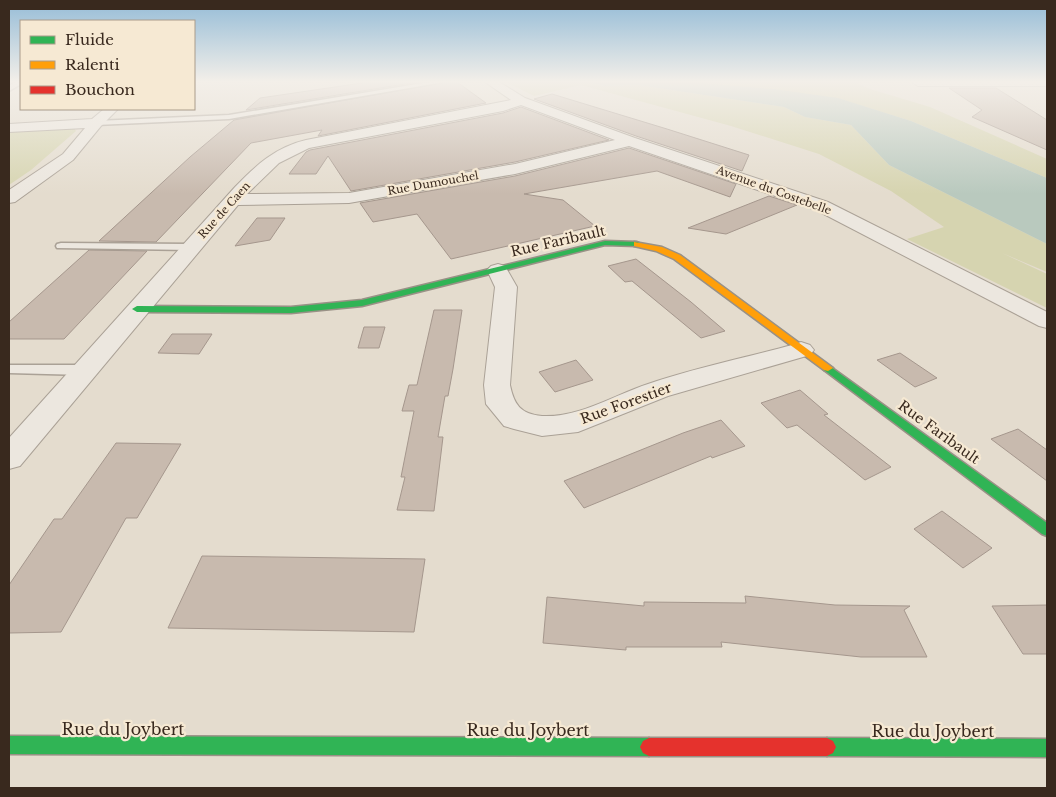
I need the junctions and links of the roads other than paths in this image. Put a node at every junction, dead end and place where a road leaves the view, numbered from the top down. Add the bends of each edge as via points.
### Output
1 (100, 119) edge
2 (180, 119) edge
3 (440, 119) edge
4 (571, 119) edge
5 (96, 123) junction
6 (9, 128) edge
7 (630, 141) junction
8 (9, 198) edge
9 (233, 200) junction
10 (61, 246) dead end
11 (191, 247) junction
12 (498, 270) junction
13 (137, 309) junction
14 (1047, 321) edge
15 (801, 350) junction
16 (9, 369) edge
17 (84, 370) junction
18 (9, 458) edge
19 (1047, 530) edge
20 (9, 745) edge
21 (1047, 748) edge

1 - 5 street
2 - 5 lane
3 - 9 street, Rue de Caen via 291,148 265,164
4 - 7 street, Avenue du Costebelle
5 - 6 street
5 - 8 street via 68,157
7 - 9 street, Rue Dumouchel via 514,169 350,198
7 - 14 street, Avenue du Costebelle via 822,206
9 - 11 street, Rue de Caen
10 - 11 lane
11 - 13 street, Rue de Caen
12 - 13 street, Rue Faribault via 362,303 291,310
12 - 15 street, Rue Faribault via 605,243 644,243 677,257
12 - 15 street, Rue Forestier via 506,287 497,385 500,404 514,419 542,426 578,422 658,390
13 - 17 street, Rue de Caen
15 - 19 street, Rue Faribault
16 - 17 lane
17 - 18 street, Rue de Caen
20 - 21 street, Rue du Joybert

